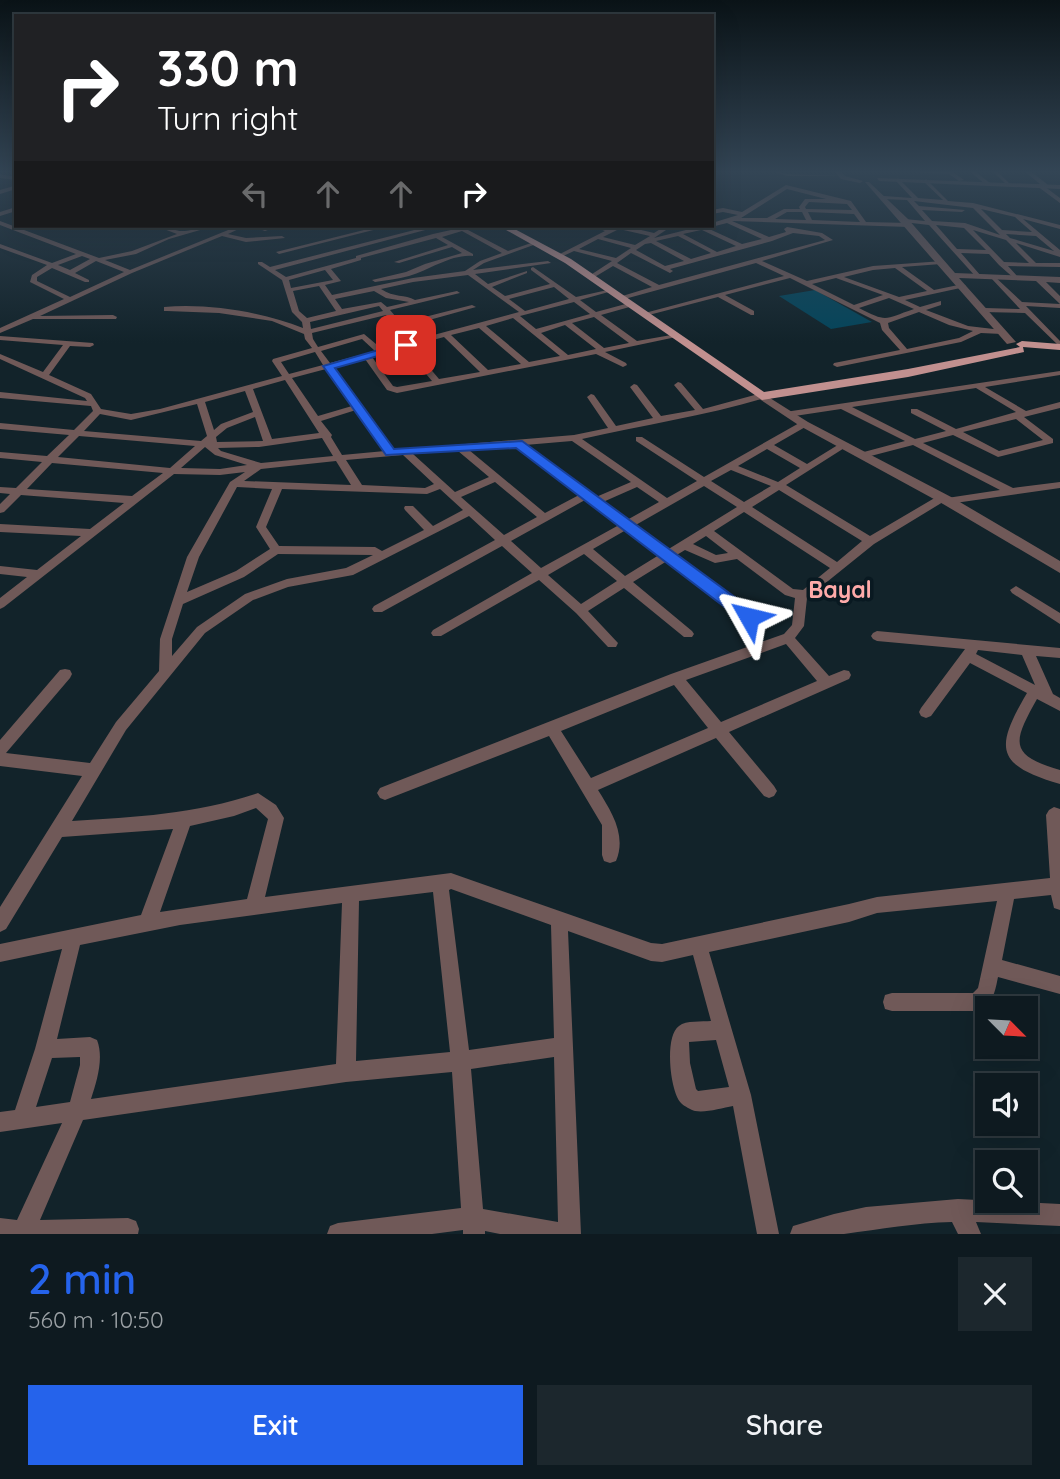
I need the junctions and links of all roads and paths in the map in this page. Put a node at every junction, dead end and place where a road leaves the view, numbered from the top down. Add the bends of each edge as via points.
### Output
1 (14, 228) edge
2 (20, 228) edge
3 (168, 228) edge
4 (204, 228) edge
5 (237, 228) edge
6 (378, 228) edge
7 (420, 228) edge
8 (425, 228) edge
9 (466, 228) edge
10 (507, 228) edge
11 (601, 228) edge
12 (616, 228) edge
13 (625, 228) edge
14 (708, 228) edge
15 (744, 228) edge
16 (783, 228) edge
17 (807, 228) edge
18 (911, 228) edge
19 (934, 228) edge
20 (967, 228) edge
21 (971, 228) edge
22 (998, 228) edge
23 (1031, 228) edge
24 (17, 229) junction
25 (462, 229) junction
26 (664, 229) dead end
27 (704, 229) junction
28 (611, 231) junction
29 (790, 231) junction
30 (806, 232) junction
31 (1002, 232) junction
32 (0, 234) edge
33 (184, 234) junction
34 (221, 234) junction
35 (1038, 234) junction
36 (437, 236) junction
37 (680, 236) junction
38 (597, 237) junction
39 (282, 238) dead end
40 (654, 239) junction
41 (47, 240) junction
42 (331, 240) junction
43 (768, 240) junction
44 (1010, 240) junction
45 (204, 241) junction
46 (536, 243) junction
47 (152, 245) junction
48 (453, 245) junction
49 (0, 246) edge
50 (638, 247) junction
51 (743, 247) junction
52 (1056, 247) edge
53 (346, 249) junction
54 (573, 249) junction
55 (13, 250) junction
56 (516, 250) junction
57 (793, 250) junction
58 (279, 251) dead end
59 (387, 251) junction
60 (955, 251) junction
61 (988, 252) junction
62 (174, 253) junction
63 (467, 253) junction
64 (507, 253) junction
65 (0, 254) edge
66 (82, 254) junction
67 (528, 254) dead end
68 (716, 254) junction
69 (1060, 254) edge
70 (359, 258) junction
71 (540, 258) dead end
72 (96, 259) junction
73 (555, 260) junction
74 (754, 260) junction
75 (615, 261) junction
76 (690, 261) junction
77 (397, 262) junction
78 (482, 262) junction
79 (942, 262) junction
80 (260, 263) dead end
81 (1001, 264) junction
82 (52, 265) junction
83 (739, 265) junction
84 (1032, 265) junction
85 (1060, 265) edge
86 (896, 266) junction
87 (326, 267) junction
88 (665, 268) junction
89 (269, 269) junction
90 (533, 269) junction
91 (468, 271) junction
92 (130, 272) junction
93 (70, 273) junction
94 (370, 273) junction
95 (520, 274) junction
96 (447, 275) junction
97 (835, 275) junction
98 (953, 275) junction
99 (791, 276) junction
100 (978, 276) junction
101 (410, 277) junction
102 (590, 277) junction
103 (993, 277) junction
104 (1016, 278) junction
105 (285, 279) junction
106 (686, 279) junction
107 (1042, 279) junction
108 (1060, 280) edge
109 (87, 281) dead end
110 (806, 283) junction
111 (321, 284) junction
112 (555, 285) junction
113 (488, 286) junction
114 (964, 286) junction
115 (379, 288) junction
116 (657, 288) junction
117 (542, 289) junction
118 (289, 290) junction
119 (610, 290) junction
120 (931, 291) junction
121 (457, 293) junction
122 (719, 295) junction
123 (894, 297) junction
124 (330, 298) junction
125 (504, 298) junction
126 (69, 299) junction
127 (575, 300) junction
128 (626, 301) junction
129 (421, 302) junction
130 (938, 303) dead end
131 (1060, 303) edge
132 (1020, 304) junction
133 (472, 307) junction
134 (855, 307) junction
135 (167, 309) dead end
136 (920, 309) junction
137 (985, 310) junction
138 (387, 311) junction
139 (1027, 311) junction
140 (340, 312) junction
141 (751, 313) dead end
142 (595, 314) junction
143 (645, 314) junction
144 (519, 315) junction
145 (113, 317) dead end
146 (26, 319) junction
147 (0, 321) edge
148 (306, 321) junction
149 (946, 321) junction
150 (884, 322) junction
151 (490, 323) junction
152 (567, 323) junction
153 (480, 325) junction
154 (400, 326) junction
155 (0, 331) edge
156 (306, 332) junction
157 (535, 332) junction
158 (978, 332) junction
159 (1002, 332) junction
160 (445, 334) junction
161 (677, 336) junction
162 (0, 338) edge
163 (956, 340) junction
164 (32, 341) junction
165 (68, 343) junction
166 (409, 344) junction
167 (636, 344) junction
168 (90, 345) dead end
169 (1060, 346) edge
170 (1016, 347) junction
171 (26, 348) dead end
172 (316, 349) junction
173 (904, 350) junction
174 (600, 351) junction
175 (380, 352) junction
176 (0, 356) edge
177 (367, 356) junction
178 (566, 357) junction
179 (527, 365) junction
180 (623, 365) dead end
181 (837, 365) dead end
182 (328, 366) junction
183 (486, 373) junction
184 (1060, 373) edge
185 (44, 377) junction
186 (288, 377) junction
187 (437, 382) junction
188 (678, 385) dead end
189 (749, 386) junction
190 (978, 386) junction
191 (634, 387) dead end
192 (248, 388) junction
193 (791, 390) junction
194 (0, 395) edge
195 (762, 396) junction
196 (591, 397) dead end
197 (200, 400) junction
198 (843, 406) junction
199 (96, 407) junction
200 (357, 407) junction
201 (1058, 408) edge
202 (914, 411) dead end
203 (701, 412) junction
204 (258, 413) junction
205 (788, 414) junction
206 (1020, 414) junction
207 (659, 419) junction
208 (315, 420) junction
209 (804, 424) junction
210 (0, 426) edge
211 (613, 428) junction
212 (954, 431) junction
213 (77, 432) junction
214 (327, 435) junction
215 (574, 438) junction
216 (639, 439) dead end
217 (210, 442) junction
218 (915, 442) junction
219 (269, 443) junction
220 (518, 444) junction
221 (766, 445) junction
222 (844, 445) junction
223 (461, 448) junction
224 (405, 452) junction
225 (391, 453) junction
226 (0, 455) edge
227 (863, 455) junction
228 (339, 457) junction
229 (50, 459) junction
230 (259, 466) junction
231 (730, 466) junction
232 (807, 468) junction
233 (172, 471) junction
234 (495, 478) junction
235 (704, 481) junction
236 (637, 483) junction
237 (234, 484) junction
238 (441, 484) junction
239 (780, 485) junction
240 (1060, 485) edge
241 (278, 486) junction
242 (359, 489) junction
243 (0, 490) edge
244 (19, 491) junction
245 (1010, 491) junction
246 (455, 496) junction
247 (591, 499) junction
248 (135, 500) junction
249 (945, 500) junction
250 (666, 502) junction
251 (745, 507) junction
252 (410, 508) dead end
253 (0, 510) edge
254 (471, 511) junction
255 (545, 517) junction
256 (626, 525) junction
257 (0, 528) edge
258 (432, 531) junction
259 (706, 531) junction
260 (92, 533) junction
261 (504, 539) junction
262 (870, 541) junction
263 (685, 545) junction
264 (584, 548) junction
265 (276, 550) junction
266 (739, 555) junction
267 (381, 556) junction
268 (667, 556) junction
269 (838, 568) junction
270 (1060, 568) edge
271 (0, 570) edge
272 (541, 573) junction
273 (38, 575) junction
274 (625, 582) junction
275 (1016, 590) dead end
276 (801, 595) junction
277 (177, 602) junction
278 (0, 604) edge
279 (378, 609) dead end
280 (580, 610) junction
281 (749, 617) dead end
282 (1060, 620) edge
283 (437, 633) dead end
284 (688, 635) dead end
285 (877, 636) dead end
286 (788, 638) junction
287 (612, 643) dead end
288 (976, 644) junction
289 (1026, 649) junction
290 (1060, 653) edge
291 (968, 656) junction
292 (166, 673) junction
293 (65, 674) dead end
294 (844, 675) dead end
295 (676, 678) junction
296 (826, 682) junction
297 (1048, 698) edge
298 (926, 712) dead end
299 (552, 728) junction
300 (718, 729) junction
301 (0, 750) edge
302 (0, 759) edge
303 (93, 770) junction
304 (1060, 777) edge
305 (588, 787) junction
306 (769, 791) dead end
307 (385, 793) dead end
308 (1060, 817) edge
309 (184, 820) junction
310 (58, 829) junction
311 (610, 855) dead end
312 (440, 882) junction
313 (1007, 892) junction
314 (351, 894) junction
315 (1059, 894) edge
316 (254, 906) junction
317 (559, 918) junction
318 (0, 923) edge
319 (147, 923) junction
320 (73, 939) junction
321 (699, 946) junction
322 (0, 953) edge
323 (992, 966) junction
324 (1060, 985) edge
325 (892, 1002) dead end
326 (724, 1030) junction
327 (562, 1046) junction
328 (45, 1049) junction
329 (461, 1061) junction
330 (346, 1072) junction
331 (741, 1095) junction
332 (76, 1113) junction
333 (22, 1119) junction
334 (0, 1122) edge
335 (958, 1210) junction
336 (1060, 1214) edge
337 (474, 1226) edge
338 (0, 1229) edge
339 (22, 1233) edge
340 (127, 1234) edge
341 (338, 1234) edge
342 (562, 1234) edge
343 (570, 1234) edge
344 (768, 1234) edge
345 (801, 1234) edge
346 (970, 1234) edge

1 - 24 street
2 - 24 street
3 - 33 street
4 - 33 street
5 - 34 street
6 - 42 street
7 - 53 street
8 - 36 street
9 - 25 street
10 - 46 main road
11 - 28 street
12 - 28 street
13 - 40 street
14 - 27 street
15 - 43 street
16 - 29 street
17 - 30 street
18 - 79 street
19 - 60 street
20 - 61 street
21 - 44 street
22 - 31 street
23 - 35 street
24 - 32 street
24 - 41 street
25 - 36 street
25 - 64 street
26 - 40 street
27 - 37 street
27 - 51 street
28 - 38 street
29 - 30 street
29 - 43 street
30 - 57 street via 831,240
31 - 35 street
31 - 44 street
33 - 45 street
33 - 47 street
34 - 39 street via 251,241
34 - 45 street
35 - 52 street
36 - 48 street
36 - 59 street
37 - 40 street
37 - 68 street
38 - 50 street
38 - 54 street
40 - 50 street
40 - 76 street
41 - 55 street
41 - 66 street
42 - 53 street
42 - 58 street
43 - 51 street
43 - 57 street
44 - 69 street
44 - 84 street
45 - 62 street
46 - 56 street
46 - 73 main road
47 - 62 street
47 - 72 street via 127,255
48 - 63 street
48 - 77 street
49 - 55 street
50 - 75 street
50 - 88 street
51 - 68 street
52 - 69 street
53 - 70 street
53 - 89 street
54 - 73 street
54 - 75 street
55 - 65 street
55 - 82 street
56 - 64 street
56 - 67 street
57 - 74 street
59 - 70 street
59 - 77 street
60 - 61 street
60 - 100 street
61 - 81 street
62 - 92 street
63 - 78 street
63 - 101 street via 427,265
64 - 78 street
66 - 72 street
66 - 82 street
68 - 76 street
68 - 83 street
70 - 87 street
70 - 94 street
71 - 73 street
72 - 92 street
72 - 93 street
73 - 90 street
73 - 91 street
73 - 102 main road
74 - 83 street
74 - 99 street
75 - 102 street
75 - 116 street
76 - 88 street
77 - 101 street
78 - 91 street
79 - 86 street
79 - 98 street
80 - 89 street
81 - 84 street
81 - 104 street
82 - 93 street
82 - 126 street via 34,276 33,282
83 - 106 street
84 - 85 street
84 - 107 street
86 - 97 street
86 - 120 street
87 - 105 street
87 - 111 street via 338,281
88 - 106 street
89 - 105 street
90 - 95 street
90 - 112 street
91 - 96 street
91 - 113 street
92 - 126 street
93 - 109 street
94 - 101 street
94 - 115 street
95 - 113 street
95 - 117 street
96 - 101 street
96 - 121 street
97 - 110 street
97 - 123 street
98 - 100 street
98 - 114 street
99 - 110 street
99 - 122 street
100 - 103 street
101 - 115 street
102 - 119 main road
103 - 104 street
103 - 132 street
104 - 107 street
105 - 118 street
106 - 116 street
107 - 108 street
107 - 131 street
110 - 134 street
111 - 118 street
111 - 124 street
112 - 117 street
112 - 127 street
113 - 125 street
114 - 120 street
114 - 137 street
115 - 124 street
115 - 129 street via 388,297
116 - 128 street
117 - 125 street
118 - 148 street via 296,312
119 - 127 street
119 - 128 main road
120 - 123 street
121 - 129 street
121 - 133 street
122 - 141 street
122 - 143 street
123 - 134 street
123 - 136 street
124 - 140 street
125 - 144 street
126 - 146 street
127 - 142 street
127 - 144 street
128 - 142 street
128 - 143 main road
129 - 138 street
130 - 136 street
131 - 132 street
132 - 139 street
133 - 151 street
133 - 154 street
134 - 150 street
135 - 156 street via 274,319
136 - 149 street
136 - 150 street
137 - 139 street
137 - 159 street
138 - 140 street via 381,304
138 - 154 street
138 - 156 street
139 - 169 street
140 - 148 street
142 - 152 street
142 - 167 street
143 - 161 main road
144 - 151 street
144 - 157 street
145 - 146 street
146 - 147 street
146 - 155 street
148 - 156 street
149 - 158 street
149 - 163 street
150 - 173 street
151 - 153 street
152 - 157 street
152 - 174 street
153 - 160 street
153 - 179 street
154 - 166 street
156 - 172 street
157 - 178 street
158 - 159 street
158 - 163 street
159 - 170 street
160 - 166 street
160 - 183 street
161 - 167 street
161 - 189 main road
162 - 164 street
163 - 173 street
164 - 165 street
164 - 171 street
165 - 168 street
165 - 185 street
166 - 175 street
166 - 187 street
167 - 174 street
169 - 170 main road
170 - 193 main road via 908,373
172 - 175 street via 364,336
172 - 182 street
172 - 186 street via 276,360
173 - 181 street
174 - 178 street
174 - 180 street
175 - 177 street
176 - 185 street via 15,359
177 - 182 street
177 - 187 street via 393,390
178 - 179 street
179 - 183 street
182 - 186 street
182 - 200 street
183 - 187 street
184 - 190 street
185 - 199 street via 88,396
186 - 192 street
186 - 208 street
188 - 203 street
189 - 193 main road
189 - 195 main road
190 - 198 street
190 - 206 street
191 - 207 street
192 - 197 street
192 - 204 street
193 - 195 main road
194 - 199 street
195 - 203 street
195 - 205 street
196 - 211 street
197 - 199 street via 131,416
197 - 217 street
198 - 205 street
198 - 218 street
199 - 213 street
200 - 208 street
200 - 225 street
201 - 206 street
202 - 212 street
203 - 207 street
204 - 217 street via 228,423
204 - 219 street
205 - 209 street
206 - 212 street
206 - 212 street via 1050,441 998,454
207 - 211 street
208 - 214 street
209 - 221 street
209 - 222 street
210 - 213 street
211 - 215 street
212 - 218 street
213 - 217 street
213 - 229 street
214 - 219 street
214 - 228 street
215 - 220 street
215 - 236 street
216 - 235 street
217 - 219 street
217 - 230 street via 218,453
217 - 233 street
218 - 227 street
218 - 245 street
220 - 223 street
220 - 247 street
221 - 231 street
221 - 232 street
222 - 227 street
222 - 232 street
223 - 224 street
223 - 234 street
224 - 225 street
224 - 238 street
225 - 228 street
226 - 229 street
227 - 249 street
228 - 230 street
228 - 242 street
229 - 233 street
229 - 244 street
230 - 233 street via 220,472
230 - 237 street
231 - 235 street
231 - 239 street
232 - 239 street
233 - 248 street
234 - 246 street
234 - 255 street
235 - 250 street
235 - 251 street
236 - 247 street
236 - 250 street
237 - 241 street
237 - 277 street via 193,557
238 - 242 street via 427,491
238 - 246 street
239 - 251 street
239 - 262 street
240 - 245 street
241 - 242 street
241 - 265 street via 261,527
243 - 244 street
244 - 248 street
244 - 253 street
245 - 249 street
246 - 254 street
247 - 255 street
247 - 256 street
248 - 260 street
249 - 262 street
249 - 270 street
250 - 256 street
251 - 259 street
251 - 269 street
252 - 258 street
254 - 258 street
254 - 261 street
255 - 261 street
256 - 264 street
256 - 268 street
257 - 260 street
258 - 267 street
259 - 263 street
259 - 266 street
260 - 273 street
261 - 272 street
261 - 279 street
262 - 269 street
263 - 266 street via 715,559
263 - 268 street
264 - 272 street
264 - 274 street
265 - 267 street via 375,551
265 - 277 street via 234,578
266 - 276 street via 789,592
267 - 292 street via 349,572 287,583 249,597 201,630
268 - 274 street
268 - 281 street
269 - 276 street
271 - 273 street
272 - 280 street
272 - 283 street
273 - 278 street
274 - 280 street
274 - 284 street
275 - 282 street
276 - 286 street via 798,626
277 - 292 street via 166,639
280 - 287 street
285 - 288 street
286 - 295 street
286 - 296 street
288 - 289 street
288 - 291 street
289 - 290 street
289 - 297 street
291 - 297 street
291 - 298 street
292 - 303 street via 121,726
293 - 301 street
294 - 296 street
295 - 299 street
295 - 300 street
296 - 300 street
297 - 304 street via 1014,731 1011,745 1016,758 1032,770
299 - 305 street
299 - 307 street
300 - 305 street
300 - 306 street
302 - 303 street
303 - 310 street
305 - 311 street via 610,824
308 - 315 street via 1055,815
309 - 310 street
309 - 316 street via 258,800 271,810 276,818
309 - 319 street
310 - 318 street
312 - 314 street
312 - 317 street via 457,882
312 - 329 street
313 - 315 street
313 - 321 street via 877,905
313 - 323 street
314 - 316 street
314 - 330 street
316 - 319 street
317 - 321 street via 651,952
317 - 327 street
319 - 320 street
320 - 322 street
320 - 328 street
321 - 326 street
323 - 324 street
323 - 325 street via 986,993 977,1002
326 - 331 street
326 - 331 street via 680,1037 687,1095 696,1101
327 - 329 street
327 - 343 street
328 - 332 street via 90,1047
328 - 333 street
329 - 330 street
329 - 337 street
330 - 332 street
331 - 344 street
332 - 333 street
332 - 339 street
333 - 334 street
335 - 336 street
335 - 345 street via 874,1215
335 - 346 street
337 - 341 street
337 - 342 street
338 - 339 street
339 - 340 street via 128,1229

